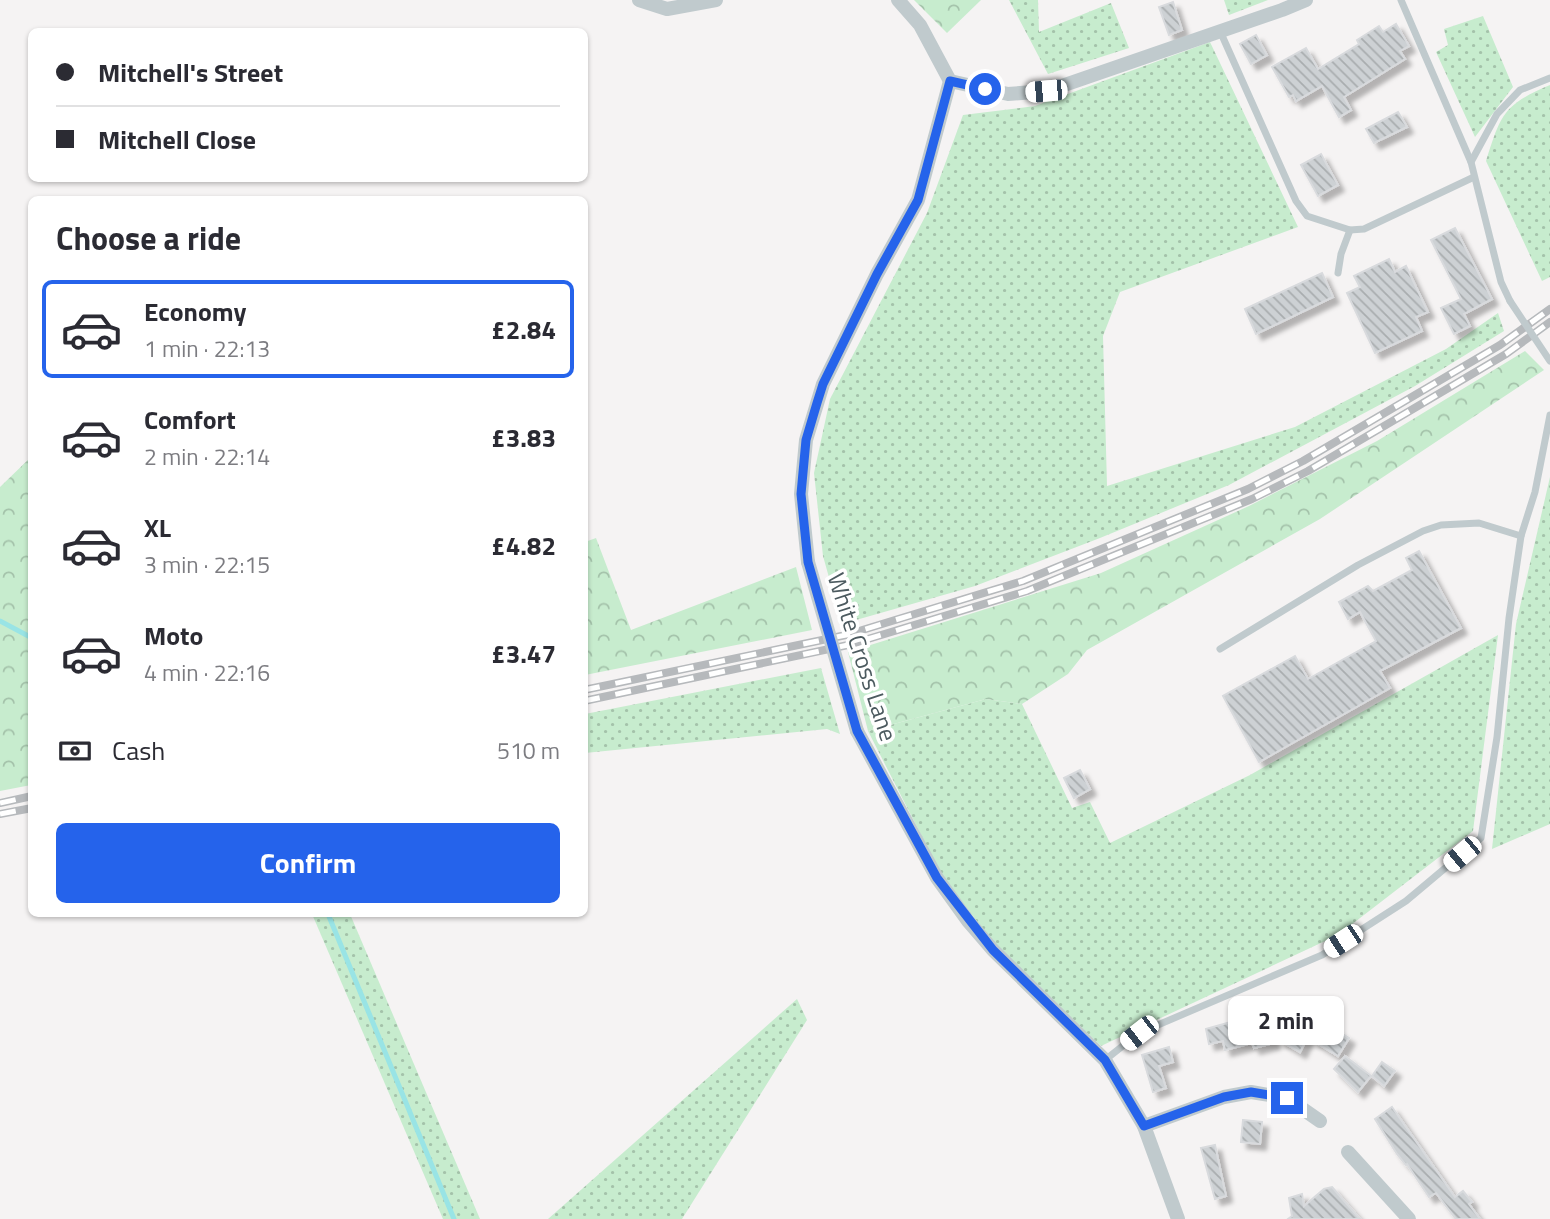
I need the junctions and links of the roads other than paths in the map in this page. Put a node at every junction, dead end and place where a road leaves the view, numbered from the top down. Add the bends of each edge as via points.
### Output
1 (639, 0) edge
2 (716, 0) edge
3 (898, 0) edge
4 (1306, 0) edge
5 (1401, 0) edge
6 (1219, 30) junction
7 (1550, 78) edge
8 (950, 81) junction
9 (1471, 162) junction
10 (1474, 177) junction
11 (1350, 230) junction
12 (1338, 273) dead end
13 (1550, 361) edge
14 (1550, 415) edge
15 (1521, 536) junction
16 (1220, 649) dead end
17 (1105, 1060) junction
18 (1320, 1121) dead end
19 (1144, 1126) junction
20 (1348, 1152) dead end
21 (1178, 1219) edge
22 (1409, 1219) edge

1 - 2 street via 667,9
3 - 8 street via 919,25
4 - 6 street
5 - 9 lane
6 - 8 street via 1046,91 1007,94
6 - 11 lane via 1296,201 1307,216
7 - 9 lane via 1520,90 1497,114
8 - 17 street, White Cross Lane, bridge via 918,200 823,384 806,440 801,494 808,562 857,731 937,878 993,950
9 - 10 lane
10 - 11 lane via 1364,229
10 - 13 lane, bridge via 1501,282
11 - 12 lane
14 - 15 lane
15 - 16 lane via 1479,523 1423,531
15 - 17 lane via 1481,838 1406,901 1322,955 1139,1033
17 - 19 street, White Cross Lane
18 - 19 street via 1287,1098 1251,1092
19 - 21 street, White Cross Lane
20 - 22 street

